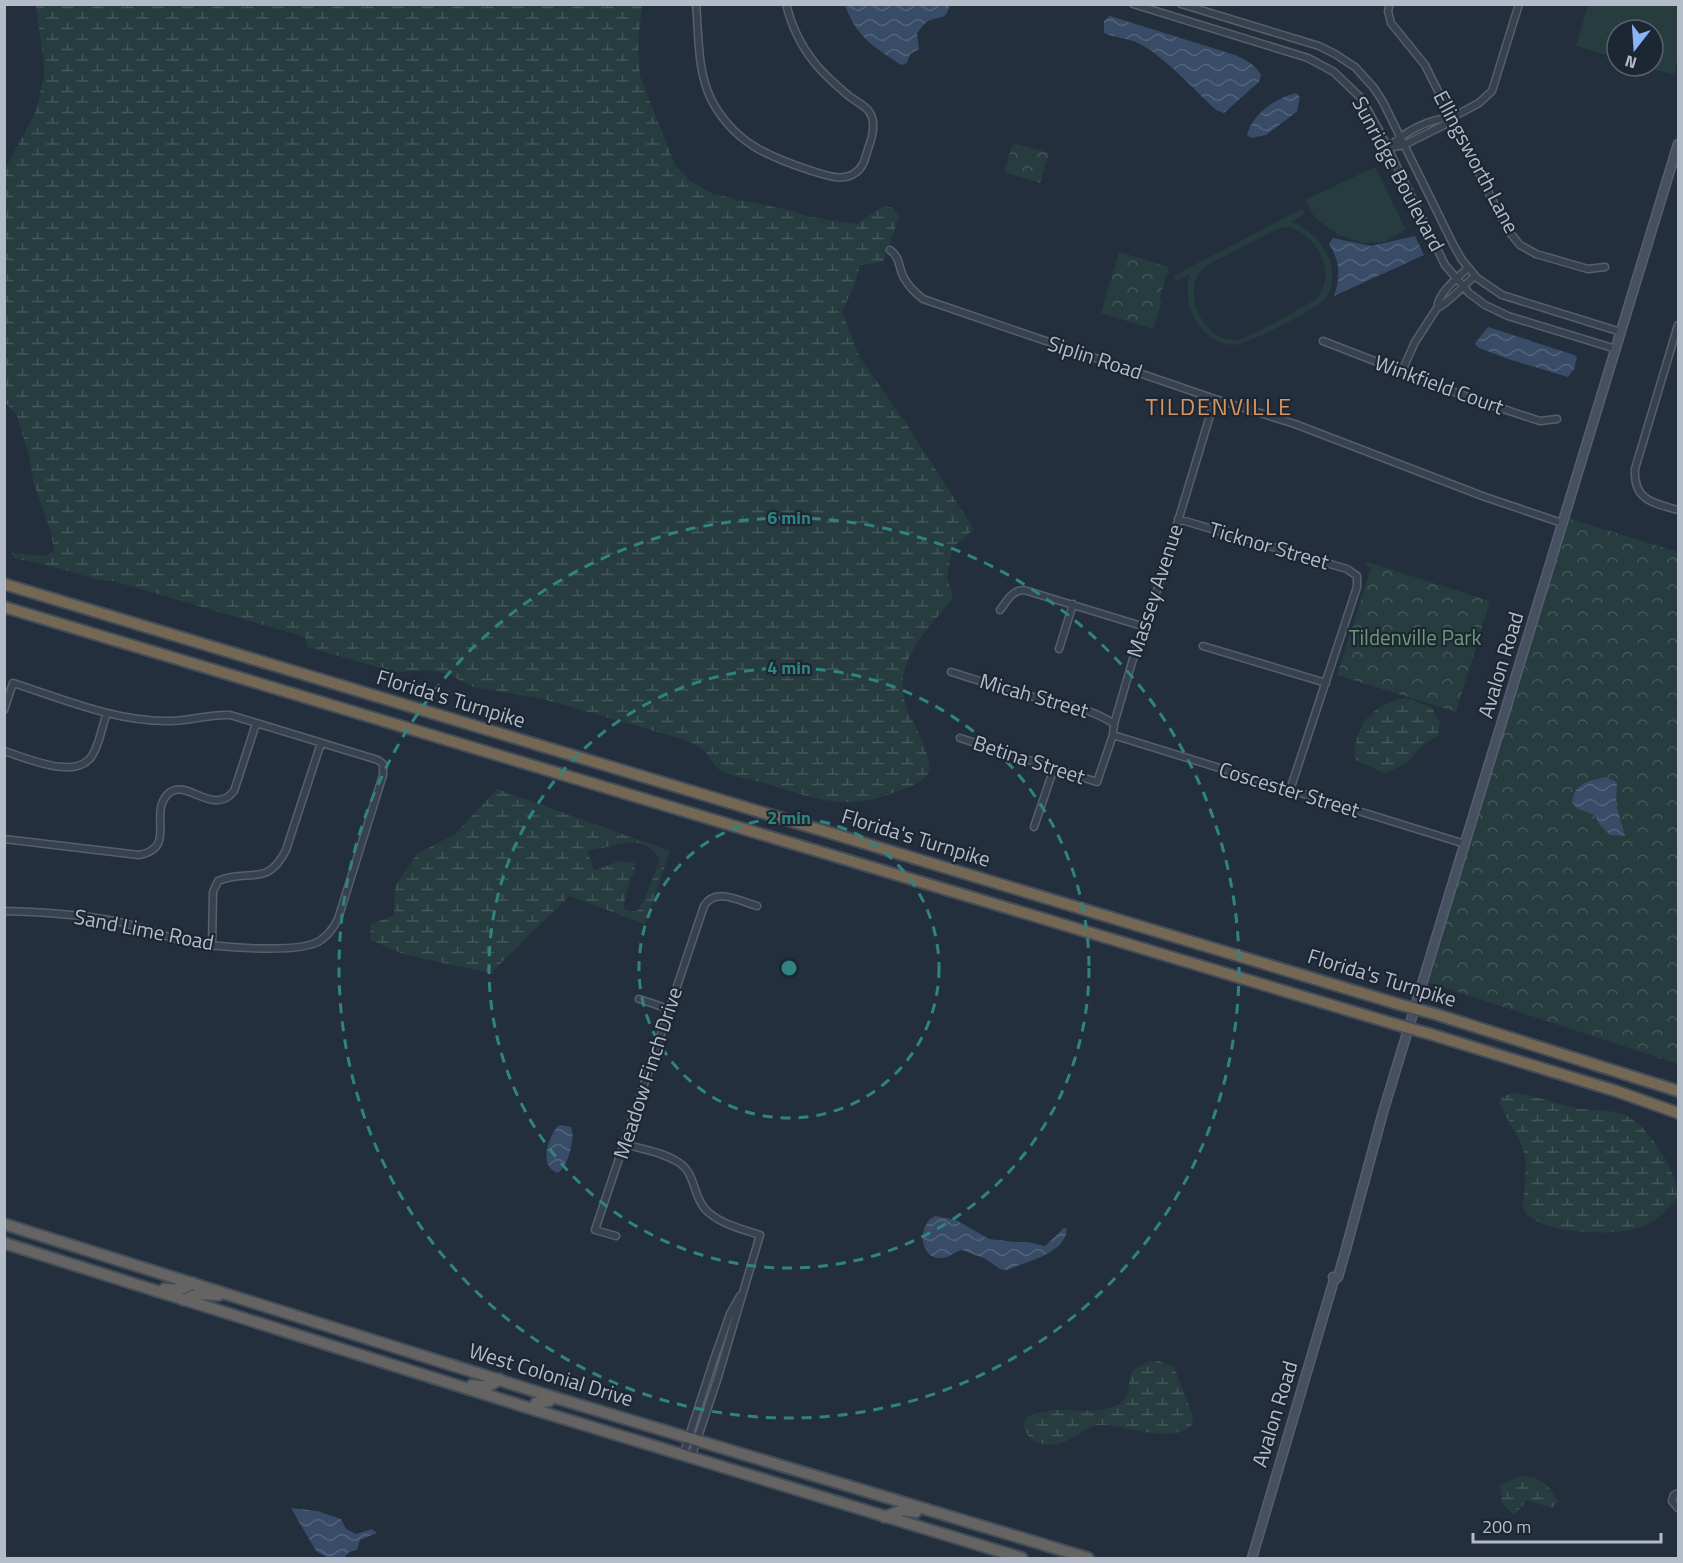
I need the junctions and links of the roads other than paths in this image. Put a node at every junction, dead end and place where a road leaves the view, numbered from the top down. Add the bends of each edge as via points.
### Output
1 (696, 4) edge
2 (786, 4) edge
3 (1133, 4) edge
4 (1181, 4) edge
5 (1390, 4) edge
6 (1519, 4) edge
7 (1451, 118) junction
8 (1423, 126) junction
9 (1427, 134) junction
10 (1400, 136) junction
11 (1678, 144) edge
12 (1404, 145) junction
13 (1388, 148) junction
14 (1678, 154) edge
15 (890, 250) dead end
16 (1605, 267) dead end
17 (1468, 268) junction
18 (1475, 276) junction
19 (1456, 279) junction
20 (1462, 286) junction
21 (1437, 308) junction
22 (1678, 326) edge
23 (1621, 332) junction
24 (1323, 341) dead end
25 (1616, 349) junction
26 (1402, 371) junction
27 (1215, 399) junction
28 (1557, 419) dead end
29 (1678, 510) edge
30 (1178, 519) junction
31 (1562, 524) junction
32 (4, 584) edge
33 (1073, 604) junction
34 (4, 607) edge
35 (1000, 610) dead end
36 (1145, 627) junction
37 (1203, 646) dead end
38 (1059, 649) dead end
39 (951, 672) dead end
40 (1326, 683) junction
41 (4, 710) edge
42 (106, 713) junction
43 (256, 724) junction
44 (1114, 724) junction
45 (1113, 735) junction
46 (960, 738) dead end
47 (321, 743) junction
48 (4, 751) edge
49 (1054, 768) junction
50 (1097, 782) joint
51 (1290, 790) junction
52 (1034, 827) dead end
53 (4, 839) edge
54 (1465, 844) junction
55 (757, 906) dead end
56 (4, 911) edge
57 (212, 946) junction
58 (639, 999) dead end
59 (669, 1009) junction
60 (1678, 1091) edge
61 (1678, 1113) edge
62 (624, 1144) junction
63 (4, 1224) edge
64 (616, 1236) dead end
65 (4, 1243) edge
66 (193, 1283) junction
67 (746, 1285) junction
68 (140, 1286) junction
69 (240, 1297) junction
70 (183, 1300) junction
71 (710, 1374) junction
72 (430, 1377) junction
73 (718, 1377) junction
74 (499, 1379) junction
75 (553, 1397) junction
76 (532, 1409) junction
77 (693, 1439) junction
78 (687, 1457) junction
79 (1678, 1493) edge
80 (894, 1501) junction
81 (1678, 1508) edge
82 (856, 1509) junction
83 (884, 1517) junction
84 (951, 1518) junction
85 (1022, 1558) edge
86 (1088, 1558) edge
87 (1252, 1558) edge

1 - 2 street via 701,69 724,120 759,151 780,161 840,178 854,174 862,166 873,135 872,116 813,61
3 - 13 street, Sunridge Boulevard via 1325,66 1361,98
4 - 10 street, Sunridge Boulevard via 1319,46 1341,57 1374,88
5 - 7 street, Ellingsworth Lane via 1391,23 1425,64
6 - 7 street via 1492,91
7 - 8 street via 1440,118
7 - 9 street
7 - 16 street, Ellingsworth Lane via 1507,229 1520,244 1536,254 1588,269
8 - 9 street
8 - 10 street
9 - 12 street
10 - 12 street, Sunridge Boulevard
10 - 13 street
11 - 14 main road, Avalon Road
12 - 13 street
12 - 17 street, Sunridge Boulevard
13 - 19 street, Sunridge Boulevard via 1441,257
14 - 23 main road, Avalon Road
15 - 27 street, Siplin Road via 897,255 911,289 923,299
17 - 18 street, Sunridge Boulevard
17 - 19 street
18 - 20 street
18 - 23 street, Sunridge Boulevard via 1511,299
19 - 20 street, Sunridge Boulevard
19 - 21 street via 1443,293
20 - 21 street
20 - 25 street, Sunridge Boulevard via 1485,305 1508,316
21 - 26 street
22 - 29 street via 1635,480 1643,496
23 - 25 main road, Avalon Road
24 - 26 street, Winkfield Court
25 - 31 main road, Avalon Road
26 - 28 street, Winkfield Court via 1538,421
27 - 30 street, Massey Avenue
27 - 31 street, Siplin Road via 1295,424
30 - 36 street, Massey Avenue
30 - 40 street, Ticknor Street via 1347,569 1357,576 1357,587
31 - 54 main road, Avalon Road
32 - 60 highway, Florida's Turnpike, bridge via 1435,1014
33 - 35 street via 1018,590
33 - 36 street
33 - 38 street
34 - 61 highway, Florida's Turnpike, bridge via 1430,1034
36 - 44 street, Massey Avenue
37 - 40 street
39 - 44 street, Micah Street via 1069,705
40 - 51 street
41 - 42 street via 13,684
42 - 43 street via 171,721 210,714 230,715
42 - 48 street via 93,754 86,763 72,768 57,767
43 - 47 street
43 - 53 street via 234,791 220,801 174,790 166,796 162,807 160,840 148,854
44 - 45 street, Massey Avenue
45 - 50 street, Massey Avenue
45 - 51 street, Coscester Street
46 - 49 street, Betina Street
47 - 57 street via 280,864 260,875 218,881 213,892
47 - 57 street, Sand Lime Road via 382,764 383,776 338,919 320,941 302,947
49 - 50 street, Betina Street
49 - 52 street
51 - 54 street, Coscester Street
54 - 87 main road, Avalon Road via 1333,1275
55 - 59 street, Meadow Finch Drive via 719,895 711,897 704,906
56 - 57 street, Sand Lime Road via 117,921
58 - 59 street
59 - 62 street, Meadow Finch Drive
62 - 64 street, Meadow Finch Drive via 595,1230
62 - 67 street via 678,1162 690,1173 698,1198 716,1219 760,1235
63 - 66 highway, West Colonial Drive
65 - 68 highway, West Colonial Drive
66 - 68 highway via 176,1290
66 - 69 highway, West Colonial Drive
67 - 71 street via 730,1314
67 - 73 street
68 - 70 highway, West Colonial Drive
69 - 70 highway via 198,1294
69 - 74 highway, West Colonial Drive
70 - 72 highway, West Colonial Drive
71 - 73 street
71 - 77 street
72 - 74 highway via 485,1387
72 - 76 highway, West Colonial Drive
73 - 77 street
74 - 75 highway, West Colonial Drive
75 - 76 highway via 536,1403
75 - 77 highway, West Colonial Drive
76 - 78 highway, West Colonial Drive
77 - 78 street
77 - 80 highway, West Colonial Drive
78 - 82 highway, West Colonial Drive
79 - 81 street via 1672,1501
80 - 82 highway via 882,1509
80 - 84 highway, West Colonial Drive
82 - 83 highway, West Colonial Drive
83 - 84 highway via 903,1510
83 - 85 highway, West Colonial Drive
84 - 86 highway, West Colonial Drive

